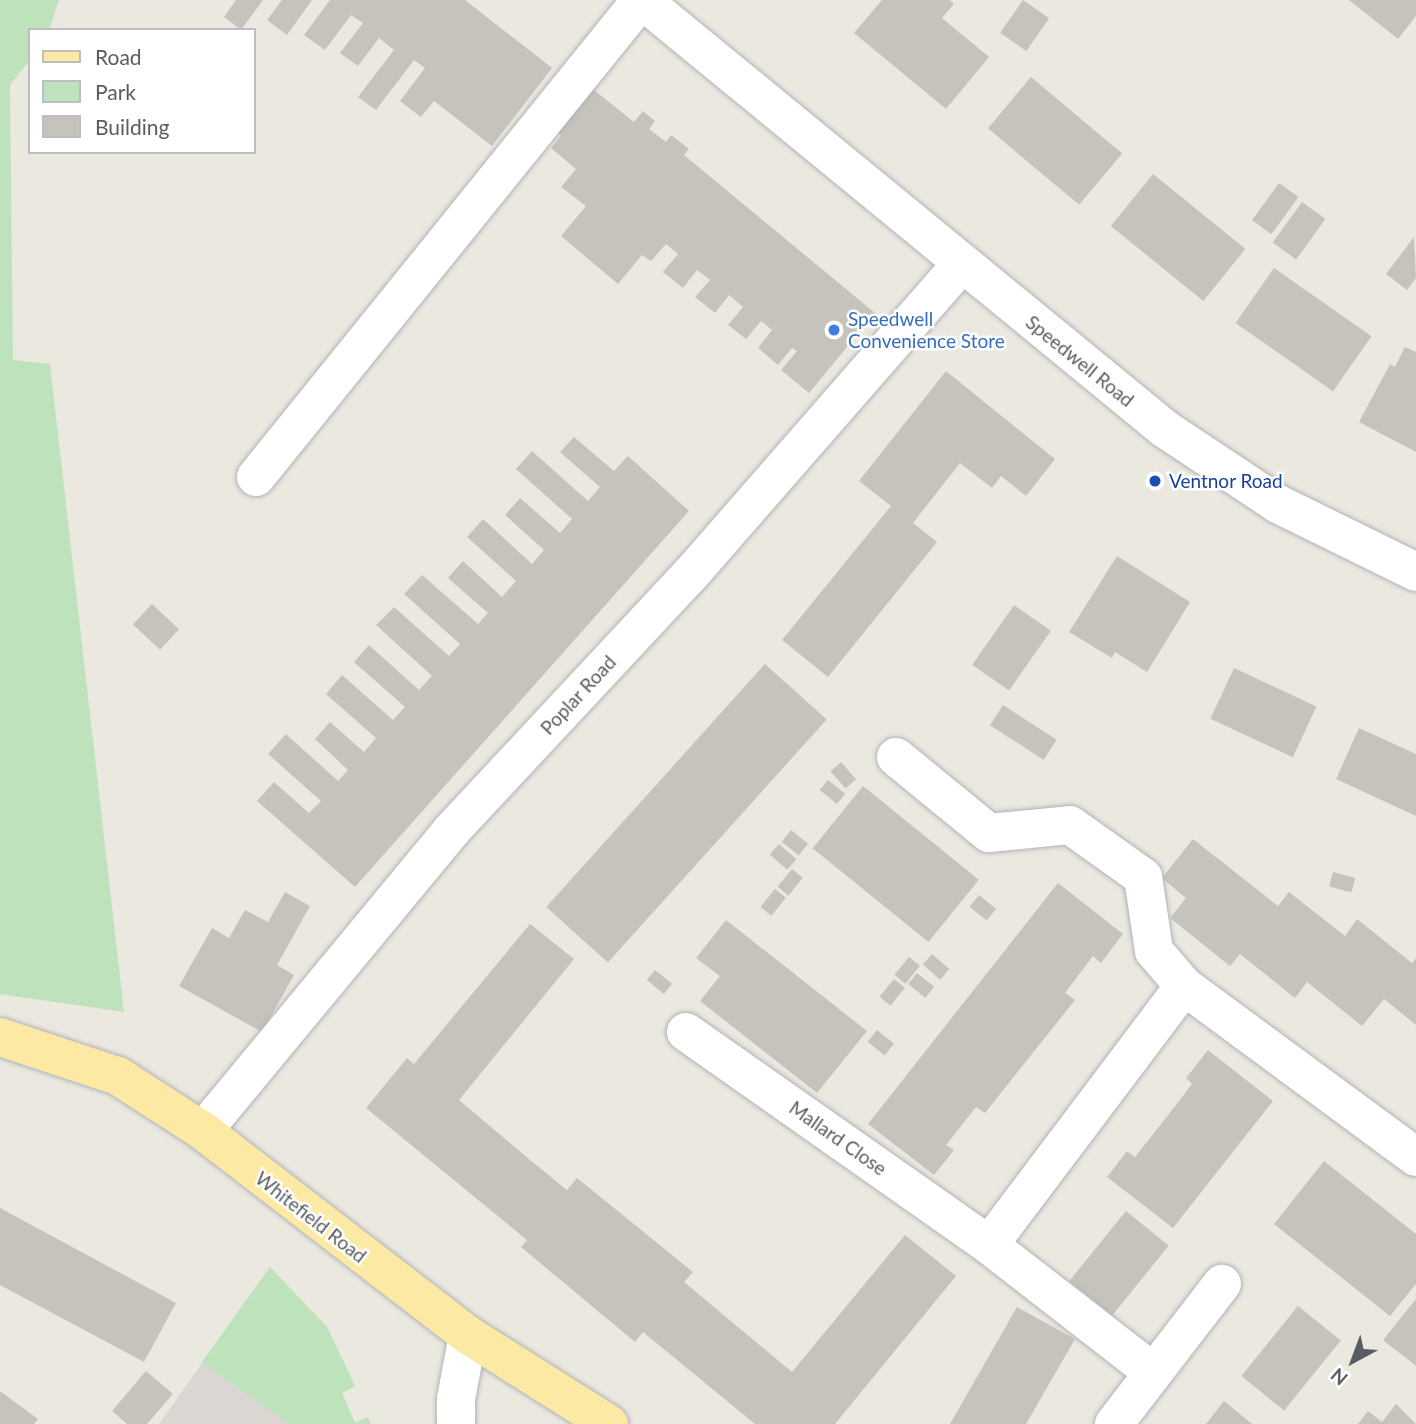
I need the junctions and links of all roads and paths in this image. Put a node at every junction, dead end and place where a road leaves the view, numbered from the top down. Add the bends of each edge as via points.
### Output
1 (642, 0) edge
2 (961, 265) junction
3 (256, 477) dead end
4 (1416, 572) edge
5 (896, 757) dead end
6 (1184, 986) junction
7 (686, 1032) dead end
8 (0, 1037) edge
9 (202, 1131) junction
10 (1416, 1157) edge
11 (989, 1245) junction
12 (1222, 1284) dead end
13 (468, 1335) junction
14 (1153, 1373) junction
15 (456, 1424) edge
16 (609, 1424) edge
17 (1114, 1424) edge

1 - 2 street, Speedwell Road
1 - 3 street
2 - 4 street, Speedwell Road via 1165,429 1278,503
2 - 9 street, Poplar Road via 691,574 452,831
5 - 6 street via 989,833 1070,825 1143,877 1154,951
6 - 10 street
6 - 11 street
7 - 11 street, Mallard Close
8 - 9 main road, Whitefield Road via 118,1076
9 - 13 main road, Whitefield Road
11 - 14 street, Mallard Close
12 - 14 street
13 - 15 street
13 - 16 main road, Whitefield Road
14 - 17 street

